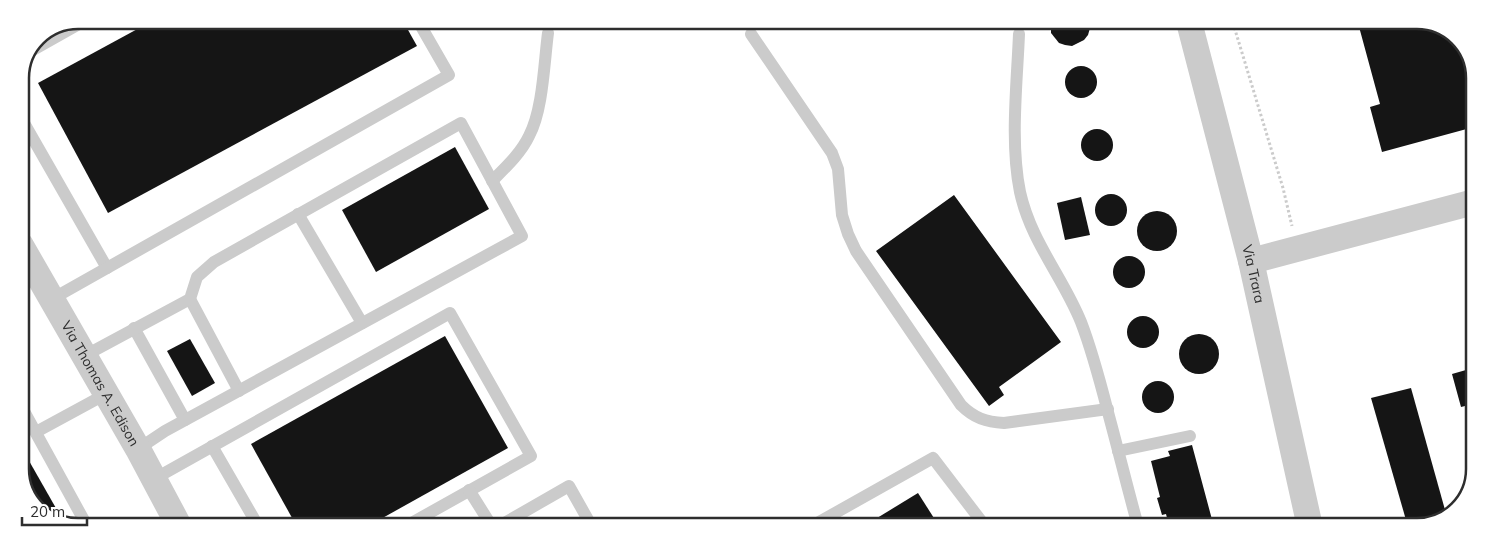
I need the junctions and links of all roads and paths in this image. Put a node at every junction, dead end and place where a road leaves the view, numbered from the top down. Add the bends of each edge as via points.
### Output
1 (423, 29) edge
2 (1191, 29) edge
3 (1235, 29) edge
4 (68, 30) edge
5 (548, 33) dead end
6 (752, 34) dead end
7 (1019, 34) dead end
8 (42, 44) edge
9 (29, 132) edge
10 (492, 181) junction
11 (1466, 204) edge
12 (298, 214) junction
13 (1298, 249) junction
14 (29, 259) edge
15 (1251, 261) junction
16 (107, 268) junction
17 (190, 298) junction
18 (52, 299) junction
19 (362, 323) junction
20 (134, 328) junction
21 (84, 356) junction
22 (239, 391) junction
23 (106, 394) junction
24 (1108, 409) junction
25 (29, 420) edge
26 (186, 420) junction
27 (36, 432) junction
28 (1190, 436) dead end
29 (212, 446) junction
30 (138, 449) junction
31 (1118, 451) junction
32 (154, 479) junction
33 (469, 490) junction
34 (83, 518) edge
35 (175, 518) edge
36 (254, 518) edge
37 (420, 518) edge
38 (487, 518) edge
39 (512, 518) edge
40 (587, 518) edge
41 (826, 518) edge
42 (979, 518) edge
43 (1136, 518) edge
44 (1308, 518) edge

1 - 16 lane via 449,75
2 - 15 street, Via Trara
3 - 13 path
4 - 8 lane
5 - 10 lane via 534,126 521,150
6 - 24 lane via 832,153 838,169 842,215 856,251 961,405 979,419 1004,423
7 - 24 lane via 1015,143 1021,195 1041,249 1081,321
9 - 16 lane
10 - 12 lane via 461,123
10 - 19 lane via 522,236
11 - 13 street
12 - 17 lane via 209,265 197,277
12 - 19 lane
13 - 15 street
14 - 18 street, Via Thomas A. Edison
15 - 44 street, Via Trara
16 - 18 lane
17 - 20 lane
17 - 22 lane
18 - 21 street, Via Thomas A. Edison
19 - 22 lane
20 - 21 lane
20 - 26 lane
21 - 23 street, Via Thomas A. Edison
22 - 26 lane
23 - 27 lane
23 - 30 street, Via Thomas A. Edison
24 - 31 lane
25 - 27 lane
26 - 30 lane
27 - 34 lane
28 - 31 lane
29 - 32 lane
29 - 33 lane via 450,313 531,456
29 - 36 lane
30 - 32 street, Via Thomas A. Edison
31 - 43 lane
32 - 35 street, Via Thomas A. Edison
33 - 37 lane
33 - 38 lane
39 - 40 lane via 569,486
41 - 42 lane via 933,458

